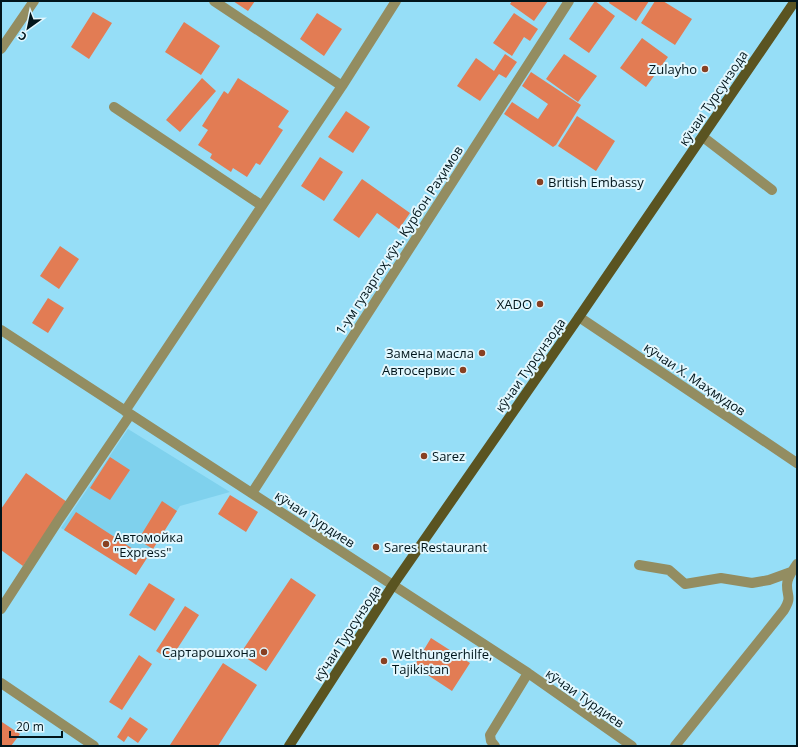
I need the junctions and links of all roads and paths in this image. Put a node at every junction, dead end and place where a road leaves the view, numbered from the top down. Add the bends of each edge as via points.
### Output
1 (34, 1) edge
2 (396, 1) edge
3 (569, 1) edge
4 (795, 1) edge
5 (217, 2) edge
6 (1, 49) edge
7 (342, 86) junction
8 (114, 107) dead end
9 (702, 137) junction
10 (772, 190) dead end
11 (261, 205) junction
12 (579, 316) junction
13 (1, 330) edge
14 (128, 413) junction
15 (797, 463) edge
16 (252, 493) junction
17 (639, 565) dead end
18 (794, 568) edge
19 (393, 585) junction
20 (1, 609) edge
21 (528, 673) junction
22 (1, 683) edge
23 (94, 746) edge
24 (289, 746) edge
25 (495, 746) edge
26 (632, 746) edge
27 (675, 746) edge

1 - 6 street
2 - 7 street
3 - 16 street, 1-ум гузаргоҳ кӯч. Қурбон Раҳимов
4 - 9 main road, кӯчаи Турсунзода
5 - 7 street
7 - 11 street
8 - 11 street
9 - 10 street
9 - 12 main road, кӯчаи Турсунзода
11 - 14 street
12 - 15 street, кӯчаи Х. Маҳмудов
12 - 19 main road, кӯчаи Турсунзода
13 - 14 street, кӯчаи Турдиев
14 - 16 street, кӯчаи Турдиев
14 - 20 street
16 - 19 street, кӯчаи Турдиев
17 - 18 street via 669,570 685,584 721,578 752,583 769,580
18 - 27 street via 787,585 789,601 784,610
19 - 21 street, кӯчаи Турдиев
19 - 24 main road, кӯчаи Турсунзода
21 - 25 street via 492,730 490,738
21 - 26 street, кӯчаи Турдиев
22 - 23 street

